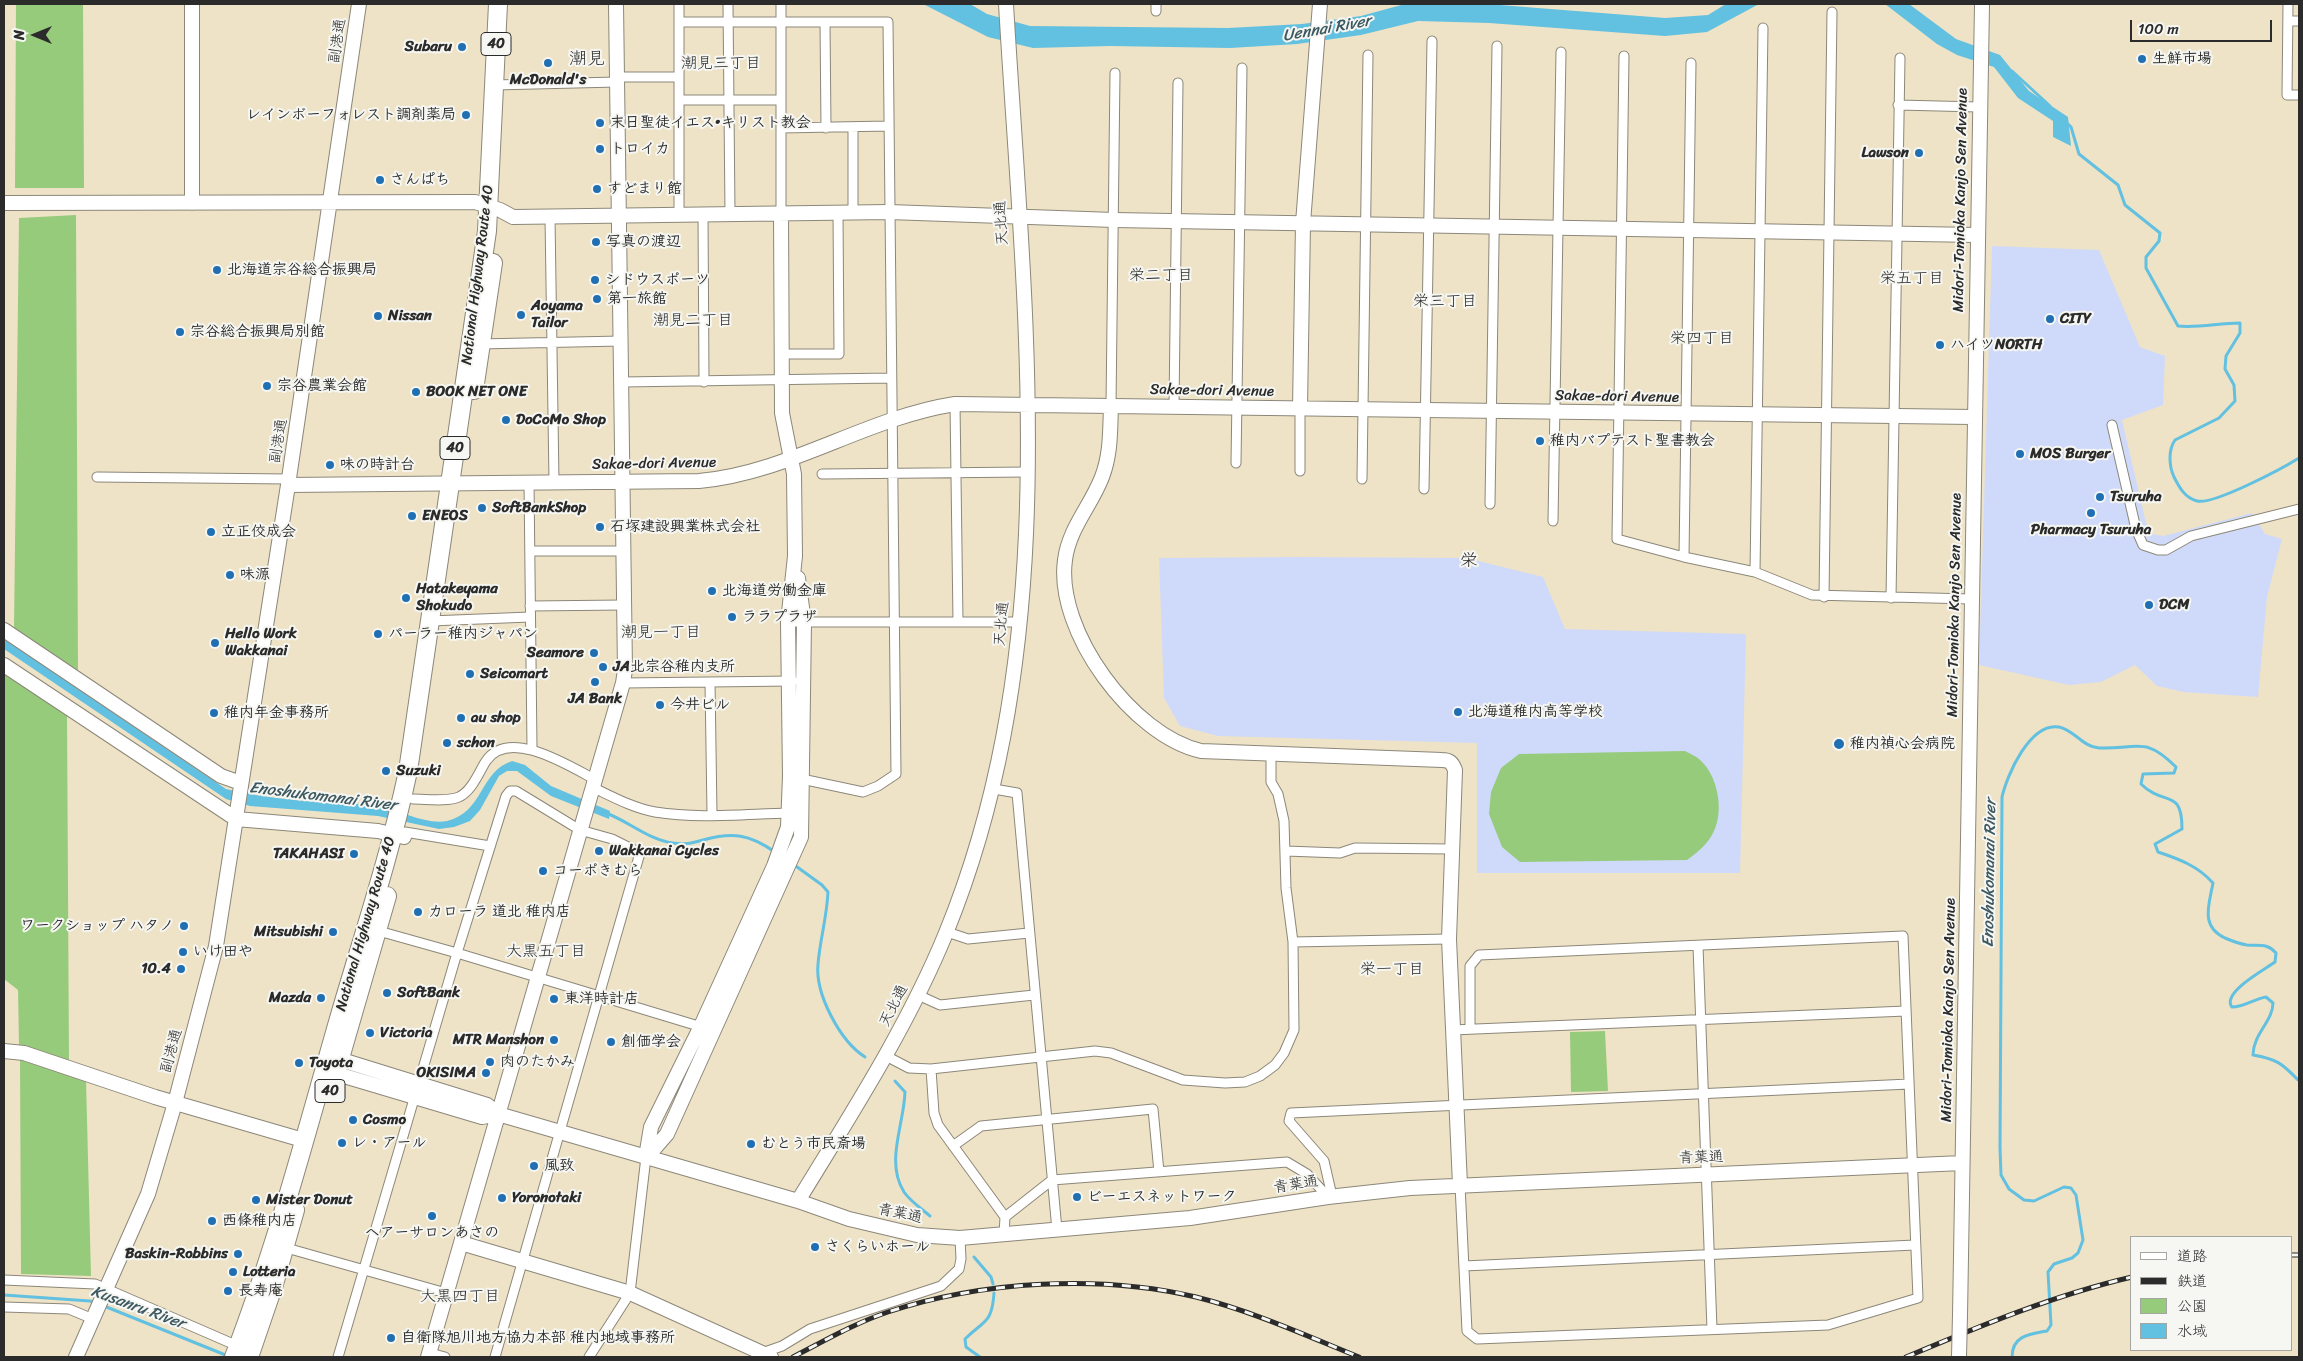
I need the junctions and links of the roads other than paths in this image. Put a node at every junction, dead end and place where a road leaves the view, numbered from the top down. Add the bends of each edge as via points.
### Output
1 (192, 4) edge
2 (359, 4) edge
3 (498, 4) edge
4 (509, 4) edge
5 (616, 4) edge
6 (679, 4) edge
7 (728, 4) edge
8 (780, 4) edge
9 (1006, 4) edge
10 (1320, 4) edge
11 (2288, 4) edge
12 (1981, 10) edge
13 (1832, 12) dead end
14 (2288, 20) junction
15 (2299, 21) edge
16 (679, 22) junction
17 (728, 22) junction
18 (781, 22) junction
19 (825, 22) junction
20 (1762, 28) dead end
21 (1432, 41) dead end
22 (1497, 46) dead end
23 (1561, 52) dead end
24 (1368, 55) dead end
25 (1624, 56) dead end
26 (1900, 58) dead end
27 (1691, 63) dead end
28 (1242, 68) dead end
29 (1115, 73) dead end
30 (679, 77) junction
31 (617, 79) junction
32 (1178, 83) dead end
33 (500, 85) junction
34 (2299, 95) edge
35 (678, 100) junction
36 (729, 100) junction
37 (781, 100) junction
38 (1898, 105) junction
39 (1979, 107) junction
40 (889, 126) junction
41 (853, 127) junction
42 (781, 128) junction
43 (826, 128) junction
44 (4, 203) edge
45 (192, 203) junction
46 (331, 203) junction
47 (494, 208) junction
48 (889, 212) junction
49 (781, 213) junction
50 (838, 213) junction
51 (853, 213) junction
52 (679, 214) junction
53 (703, 214) junction
54 (730, 214) junction
55 (620, 215) junction
56 (1019, 216) junction
57 (550, 217) junction
58 (1114, 220) junction
59 (1176, 220) junction
60 (1239, 222) junction
61 (1302, 223) junction
62 (1365, 224) junction
63 (1428, 225) junction
64 (1494, 226) junction
65 (1558, 227) junction
66 (1621, 228) junction
67 (1689, 229) junction
68 (1760, 230) junction
69 (1828, 232) junction
70 (1896, 232) junction
71 (1976, 234) junction
72 (621, 341) junction
73 (551, 342) junction
74 (476, 344) junction
75 (781, 354) junction
76 (891, 378) junction
77 (781, 380) junction
78 (622, 382) junction
79 (704, 382) junction
80 (955, 404) junction
81 (1028, 405) junction
82 (1110, 406) junction
83 (1174, 407) junction
84 (1236, 408) junction
85 (1300, 408) junction
86 (1362, 409) junction
87 (1425, 410) junction
88 (1491, 412) junction
89 (1555, 412) junction
90 (1618, 413) junction
91 (1686, 414) junction
92 (1758, 415) junction
93 (1825, 416) junction
94 (1894, 416) junction
95 (1974, 418) junction
96 (892, 420) junction
97 (2112, 425) dead end
98 (793, 459) junction
99 (1236, 463) dead end
100 (1300, 471) dead end
101 (956, 472) junction
102 (1029, 472) junction
103 (892, 473) junction
104 (822, 474) dead end
105 (97, 477) dead end
106 (1362, 479) dead end
107 (289, 482) junction
108 (554, 482) junction
109 (622, 482) junction
110 (529, 483) junction
111 (456, 484) junction
112 (1424, 489) dead end
113 (1490, 504) dead end
114 (2299, 509) edge
115 (1553, 521) dead end
116 (530, 551) junction
117 (624, 551) junction
118 (795, 556) junction
119 (1684, 557) junction
120 (1755, 572) junction
121 (1824, 597) junction
122 (1891, 598) junction
123 (1971, 599) junction
124 (624, 605) junction
125 (530, 606) junction
126 (530, 617) junction
127 (436, 621) junction
128 (788, 622) junction
129 (804, 622) junction
130 (893, 622) junction
131 (958, 622) junction
132 (1019, 622) junction
133 (4, 630) edge
134 (4, 665) edge
135 (804, 681) junction
136 (710, 682) junction
137 (789, 682) junction
138 (623, 683) junction
139 (532, 748) junction
140 (1271, 754) junction
141 (796, 778) junction
142 (594, 786) junction
143 (994, 789) junction
144 (239, 800) junction
145 (790, 813) junction
146 (712, 814) junction
147 (403, 821) junction
148 (582, 826) junction
149 (490, 846) junction
150 (1452, 849) junction
151 (1286, 851) junction
152 (371, 929) junction
153 (946, 932) junction
154 (1028, 934) junction
155 (1449, 939) junction
156 (1293, 942) junction
157 (1698, 946) junction
158 (457, 953) junction
159 (538, 977) junction
160 (600, 995) junction
161 (1034, 995) junction
162 (918, 996) junction
163 (1906, 1010) junction
164 (1700, 1020) junction
165 (700, 1026) junction
166 (1470, 1029) junction
167 (1452, 1030) junction
168 (714, 1032) junction
169 (4, 1051) edge
170 (886, 1056) junction
171 (1041, 1057) junction
172 (332, 1065) junction
173 (931, 1068) junction
174 (1909, 1084) junction
175 (416, 1091) junction
176 (1703, 1094) junction
177 (175, 1104) junction
178 (1456, 1104) junction
179 (498, 1114) junction
180 (1048, 1120) junction
181 (560, 1132) junction
182 (303, 1140) junction
183 (952, 1146) junction
184 (646, 1157) junction
185 (1962, 1163) junction
186 (1912, 1166) junction
187 (1159, 1172) junction
188 (1707, 1174) junction
189 (1052, 1180) junction
190 (1460, 1185) junction
191 (1330, 1197) junction
192 (798, 1201) junction
193 (1005, 1217) junction
194 (1057, 1230) junction
195 (1004, 1235) junction
196 (960, 1238) junction
197 (461, 1243) junction
198 (1915, 1244) junction
199 (279, 1246) junction
200 (1709, 1255) junction
201 (523, 1261) junction
202 (1464, 1266) junction
203 (364, 1269) junction
204 (4, 1280) edge
205 (105, 1292) junction
206 (446, 1293) junction
207 (630, 1293) junction
208 (4, 1306) edge
209 (94, 1316) junction
210 (1712, 1330) junction
211 (245, 1354) edge
212 (429, 1355) edge
213 (767, 1355) edge
214 (76, 1357) edge
215 (338, 1357) edge
216 (445, 1357) edge
217 (495, 1357) edge
218 (589, 1357) edge
219 (1959, 1357) edge

1 - 45 street
2 - 46 street, 副港通
3 - 33 highway, National Highway Route 40 / 40
4 - 33 highway, National Highway Route 40 / 40
5 - 31 street
6 - 16 street
7 - 17 street
8 - 18 street
9 - 56 street, 天北通
10 - 61 street
11 - 14 street
12 - 39 street, Midori-Tomioka Kanjo Sen Avenue
13 - 69 street
14 - 15 street
14 - 34 street via 2287,95
16 - 17 street
16 - 30 street
17 - 18 street
17 - 36 street
18 - 19 street
18 - 37 street
19 - 40 street via 888,22
19 - 43 street
20 - 68 street
21 - 63 street
22 - 64 street
23 - 65 street
24 - 62 street
25 - 66 street
26 - 38 street
27 - 67 street
28 - 60 street
29 - 58 street
30 - 31 street
30 - 35 street
31 - 33 street
31 - 55 street
32 - 59 street
33 - 47 highway, National Highway Route 40 / 40
35 - 36 street
35 - 52 street
36 - 37 street
36 - 54 street
37 - 42 street
38 - 39 street
38 - 70 street
39 - 71 street, Midori-Tomioka Kanjo Sen Avenue
40 - 41 street
40 - 48 street
41 - 43 street
41 - 51 street
42 - 43 street
42 - 49 street
44 - 45 street
45 - 46 street
46 - 47 street via 474,202
46 - 107 street, 副港通
47 - 57 street via 513,217
47 - 74 highway, National Highway Route 40 / 40
48 - 51 street
48 - 56 street
48 - 76 street
49 - 50 street
49 - 54 street
49 - 75 street
50 - 51 street
50 - 75 street via 839,354
52 - 53 street
52 - 55 street
53 - 54 street
53 - 79 street
55 - 57 street
55 - 72 street
56 - 58 street
56 - 81 street, 天北通
57 - 73 street
58 - 59 street
58 - 82 street
59 - 60 street
59 - 83 street
60 - 61 street
60 - 84 street
61 - 62 street
61 - 85 street
62 - 63 street
62 - 86 street
63 - 64 street
63 - 87 street
64 - 65 street
64 - 88 street
65 - 66 street
65 - 89 street
66 - 67 street
66 - 90 street
67 - 68 street
67 - 91 street
68 - 69 street
68 - 92 street
69 - 70 street
69 - 93 street
70 - 71 street
70 - 94 street
71 - 95 street, Midori-Tomioka Kanjo Sen Avenue
72 - 73 street
72 - 78 street
73 - 74 street
73 - 108 street
74 - 111 highway, National Highway Route 40 / 40
75 - 77 street
76 - 77 street
76 - 96 street
77 - 79 street
77 - 98 street via 782,413
78 - 79 street
78 - 109 street
80 - 81 street, Sakae-dori Avenue
80 - 96 street, Sakae-dori Avenue
80 - 101 street
81 - 82 street, Sakae-dori Avenue
81 - 102 street, 天北通
82 - 83 street, Sakae-dori Avenue
82 - 140 street via 1110,439 1102,477 1069,541 1065,561 1064,583 1069,606 1083,640 1099,670 1119,696 1177,744 1201,751
83 - 84 street, Sakae-dori Avenue
84 - 85 street, Sakae-dori Avenue
84 - 99 street
85 - 86 street, Sakae-dori Avenue
85 - 100 street
86 - 87 street, Sakae-dori Avenue
86 - 106 street
87 - 88 street, Sakae-dori Avenue
87 - 112 street
88 - 89 street, Sakae-dori Avenue
88 - 113 street
89 - 90 street, Sakae-dori Avenue
89 - 115 street
90 - 91 street, Sakae-dori Avenue
90 - 119 street via 1617,539
91 - 92 street, Sakae-dori Avenue
91 - 119 street
92 - 93 street, Sakae-dori Avenue
92 - 120 street
93 - 94 street, Sakae-dori Avenue
93 - 121 street
94 - 95 street, Sakae-dori Avenue
94 - 122 street
95 - 123 street, Midori-Tomioka Kanjo Sen Avenue
96 - 98 street, Sakae-dori Avenue
96 - 103 street
97 - 114 street via 2136,529 2144,545 2166,550 2191,536
98 - 109 street, Sakae-dori Avenue via 722,479
98 - 118 street
101 - 102 street
101 - 103 street
101 - 131 street
102 - 132 street, 天北通
103 - 104 street
103 - 130 street
105 - 107 street
107 - 111 street, Sakae-dori Avenue
107 - 144 street, 副港通
108 - 109 street, Sakae-dori Avenue
108 - 110 street, Sakae-dori Avenue
109 - 117 street
110 - 111 street, Sakae-dori Avenue
110 - 116 street
111 - 127 highway, National Highway Route 40 / 40
116 - 117 street
116 - 125 street
117 - 124 street
118 - 128 street
118 - 129 street
119 - 120 street
120 - 121 street
121 - 122 street
122 - 123 street
123 - 185 street, Midori-Tomioka Kanjo Sen Avenue
124 - 125 street
124 - 138 street
125 - 126 street
126 - 127 street
126 - 139 street
127 - 147 highway, National Highway Route 40 / 40 via 411,750
128 - 129 street
128 - 137 street
129 - 130 street
129 - 135 street
130 - 131 street
130 - 141 street via 896,774 863,792
131 - 132 street
132 - 143 street, 天北通
133 - 144 street via 221,776
134 - 144 street
135 - 137 street
135 - 141 street
136 - 137 street
136 - 138 street
136 - 146 street
137 - 141 street
138 - 142 street
139 - 142 street
139 - 147 street via 499,748 493,751 466,793
140 - 150 street via 1451,762 1455,770
140 - 151 street via 1271,782 1283,810
141 - 145 street
141 - 168 street via 803,823 801,837
142 - 146 street via 620,801 654,812
142 - 148 street
143 - 153 street, 天北通
143 - 154 street via 1018,793
144 - 147 street via 378,831
144 - 177 street, 副港通 via 216,946
145 - 146 street
145 - 165 street via 774,866
147 - 149 street
147 - 152 highway, National Highway Route 40 / 40
148 - 149 street via 516,791 510,791
148 - 159 street
148 - 160 street via 640,852
149 - 158 street
150 - 151 street via 1356,848 1340,853
150 - 155 street
151 - 156 street via 1286,888
152 - 158 street
152 - 172 highway, National Highway Route 40 / 40
153 - 154 street via 968,939
153 - 162 street, 天北通
154 - 161 street
155 - 156 street
155 - 167 street
156 - 171 street via 1294,1030 1284,1053 1260,1076 1244,1082 1201,1083 1183,1080 1111,1053 1095,1051
157 - 163 street via 1903,936
157 - 164 street
157 - 166 street via 1478,955 1470,966
158 - 159 street
158 - 175 street
159 - 160 street
159 - 179 street
160 - 165 street
160 - 181 street
161 - 162 street via 940,1004
161 - 171 street
162 - 170 street, 天北通
163 - 164 street
163 - 174 street
164 - 166 street
164 - 176 street
165 - 168 street
165 - 184 street via 651,1127
166 - 167 street
167 - 178 street
168 - 184 street via 667,1134
169 - 177 street via 24,1053
170 - 173 street via 909,1068
170 - 192 street, 天北通
171 - 173 street
171 - 180 street
172 - 175 street, 青葉通
172 - 182 highway, National Highway Route 40 / 40
172 - 199 highway, National Highway Route 40 / 40
173 - 183 street via 934,1113
174 - 176 street
174 - 186 street
175 - 179 street, 青葉通 via 487,1105
175 - 203 street
176 - 178 street
176 - 188 street
177 - 182 street
177 - 205 street, 副港通 via 148,1194
178 - 190 street
178 - 191 street via 1291,1113 1289,1121 1324,1161
179 - 181 street, 青葉通
179 - 197 street
180 - 183 street via 981,1126
180 - 187 street via 1153,1109
180 - 189 street
181 - 184 street, 青葉通
181 - 201 street
182 - 199 highway, National Highway Route 40 / 40
183 - 193 street
184 - 192 street, 青葉通
184 - 207 street
185 - 186 street, 青葉通
185 - 219 street, Midori-Tomioka Kanjo Sen Avenue, bridge
186 - 188 street, 青葉通
186 - 198 street
187 - 189 street
187 - 191 street via 1287,1162 1307,1174
188 - 190 street, 青葉通
188 - 200 street
189 - 193 street
189 - 194 street
190 - 191 street, 青葉通
190 - 202 street
191 - 194 street, 青葉通 via 1190,1218
192 - 196 street, 青葉通 via 849,1219 918,1235
193 - 195 street
194 - 195 street, 青葉通
195 - 196 street, 青葉通
196 - 213 street via 960,1269 941,1286 810,1329
197 - 201 street
197 - 206 street
198 - 200 street
198 - 210 street via 1918,1298 1828,1325
199 - 203 street
199 - 211 highway, National Highway Route 40 / 40
200 - 202 street
200 - 210 street
201 - 207 street
201 - 217 street
202 - 210 street via 1467,1332 1476,1339
203 - 206 street
203 - 215 street
204 - 205 street via 95,1284
205 - 209 street, 副港通
205 - 211 street
206 - 212 street
207 - 213 street
207 - 218 street
208 - 209 street via 69,1310
209 - 214 street
212 - 216 street

